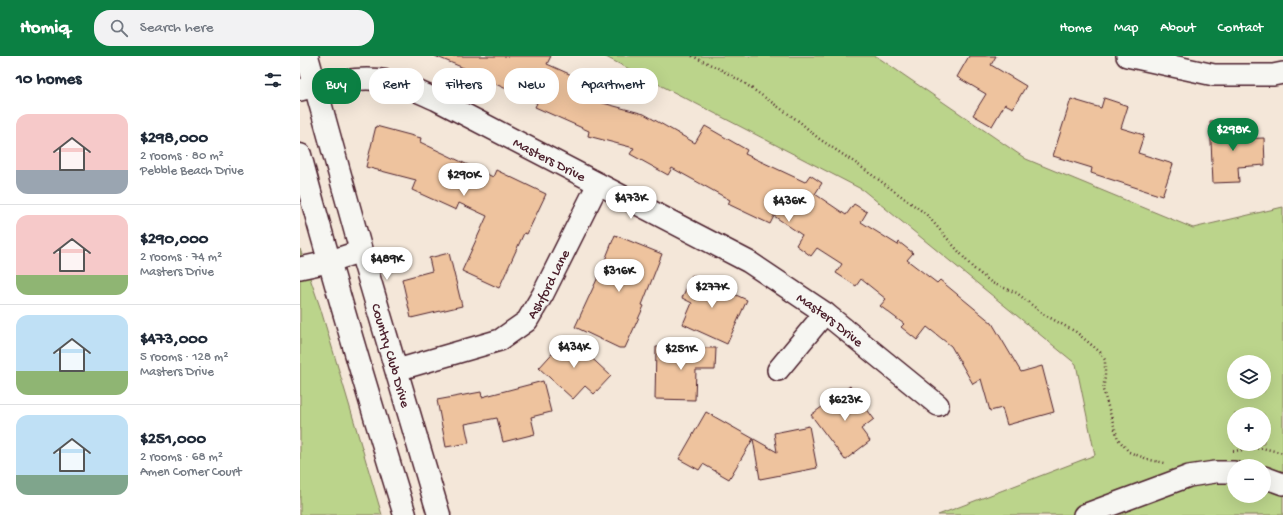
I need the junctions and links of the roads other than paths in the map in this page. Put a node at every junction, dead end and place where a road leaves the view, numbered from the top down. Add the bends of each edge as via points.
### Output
1 (307, 56) edge
2 (1136, 57) edge
3 (1283, 72) edge
4 (308, 88) edge
5 (300, 155) edge
6 (598, 184) junction
7 (361, 251) junction
8 (328, 262) junction
9 (300, 268) edge
10 (825, 313) junction
11 (397, 370) junction
12 (778, 370) dead end
13 (938, 405) dead end
14 (1227, 472) edge
15 (1271, 480) edge
16 (1283, 484) edge
17 (405, 515) edge
18 (438, 515) edge
19 (1084, 515) edge

1 - 4 main road, Country Club Drive
2 - 3 street via 1214,75 1273,75
4 - 6 street, Masters Drive via 360,79 387,81 409,87
4 - 7 main road, Country Club Drive
5 - 8 main road
6 - 10 street, Masters Drive via 749,262
6 - 11 street, Ashford Lane via 527,321 500,340
7 - 8 street
7 - 11 main road, Country Club Drive
8 - 9 street
8 - 17 main road
10 - 12 street
10 - 13 street, Masters Drive
11 - 18 main road, Country Club Drive
14 - 19 street via 1189,476
15 - 16 street

